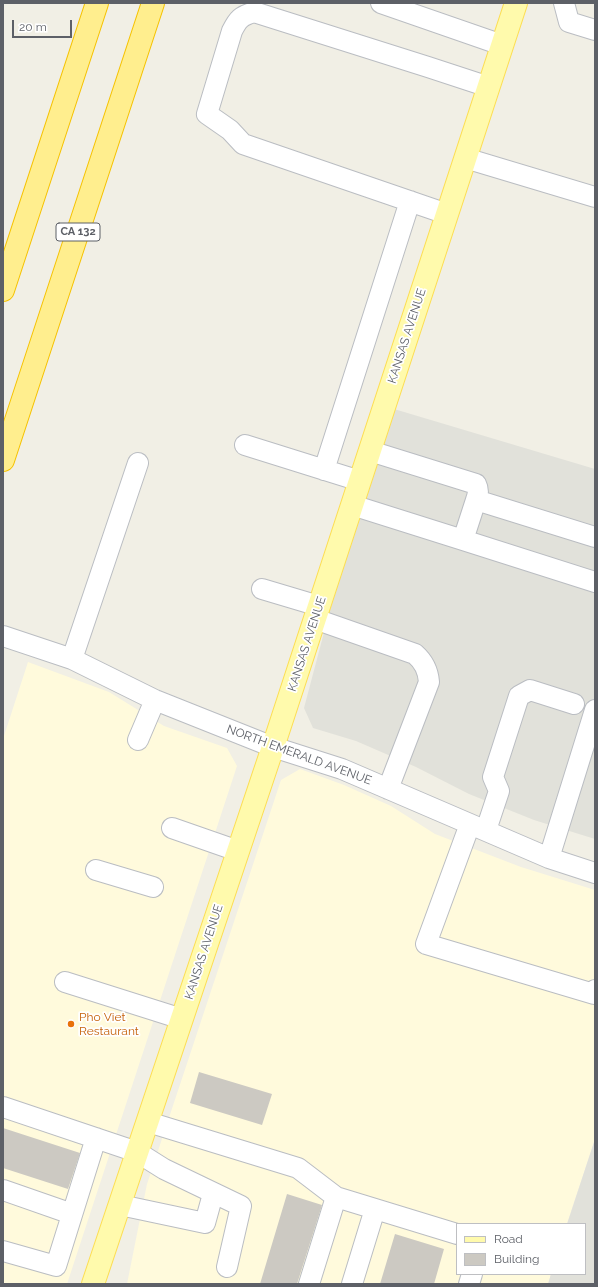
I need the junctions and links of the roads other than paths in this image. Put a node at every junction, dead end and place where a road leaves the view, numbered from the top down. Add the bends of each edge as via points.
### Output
1 (97, 3) edge
2 (152, 3) edge
3 (381, 3) edge
4 (516, 3) edge
5 (564, 3) edge
6 (595, 30) edge
7 (502, 45) junction
8 (489, 87) junction
9 (465, 158) junction
10 (595, 197) edge
11 (410, 201) junction
12 (447, 214) junction
13 (3, 290) edge
14 (245, 445) dead end
15 (370, 451) junction
16 (3, 460) edge
17 (138, 463) dead end
18 (324, 470) junction
19 (360, 481) junction
20 (476, 500) junction
21 (352, 505) junction
22 (595, 537) edge
23 (463, 540) junction
24 (595, 582) edge
25 (262, 589) dead end
26 (317, 613) junction
27 (3, 636) edge
28 (72, 659) junction
29 (155, 700) junction
30 (574, 704) dead end
31 (595, 710) edge
32 (138, 740) dead end
33 (273, 747) junction
34 (388, 789) junction
35 (478, 827) junction
36 (172, 828) dead end
37 (238, 851) junction
38 (549, 858) junction
39 (96, 870) dead end
40 (595, 873) edge
41 (153, 887) dead end
42 (65, 982) dead end
43 (595, 990) edge
44 (182, 1020) junction
45 (3, 1107) edge
46 (148, 1122) junction
47 (96, 1138) junction
48 (137, 1152) junction
49 (3, 1190) edge
50 (213, 1194) junction
51 (336, 1197) junction
52 (120, 1204) junction
53 (375, 1209) junction
54 (72, 1214) junction
55 (456, 1234) edge
56 (3, 1251) edge
57 (227, 1267) dead end
58 (93, 1284) edge
59 (309, 1284) edge
60 (352, 1284) edge

1 - 13 highway
2 - 16 highway, CA 132
3 - 7 street
4 - 7 main road, KANSAS AVENUE
5 - 6 street via 569,22
7 - 8 main road, KANSAS AVENUE
8 - 9 main road, KANSAS AVENUE
8 - 11 street via 254,12 244,15 237,21 207,114 230,130 243,144
9 - 10 street
9 - 12 main road, KANSAS AVENUE
11 - 12 street
11 - 18 street
12 - 15 main road, KANSAS AVENUE
14 - 18 street
15 - 19 main road, KANSAS AVENUE
15 - 20 street via 476,484
17 - 28 street
18 - 19 street
19 - 21 main road, KANSAS AVENUE
20 - 22 street
20 - 23 street
21 - 23 street
21 - 26 main road, KANSAS AVENUE
23 - 24 street
25 - 26 street
26 - 33 main road, KANSAS AVENUE
26 - 34 street via 415,654 428,672 429,682
27 - 28 street, NORTH EMERALD AVENUE
28 - 29 street, NORTH EMERALD AVENUE
29 - 32 street
29 - 33 street, NORTH EMERALD AVENUE
30 - 35 street via 530,690 519,696 493,778 499,791
31 - 38 street
33 - 34 street, NORTH EMERALD AVENUE via 342,769
33 - 37 main road, KANSAS AVENUE
34 - 35 street, NORTH EMERALD AVENUE
35 - 38 street, NORTH EMERALD AVENUE
35 - 43 street via 426,944 594,994
36 - 37 street
37 - 44 main road, KANSAS AVENUE
38 - 40 street, NORTH EMERALD AVENUE
39 - 41 street
42 - 44 street
44 - 46 main road, KANSAS AVENUE
45 - 47 street
46 - 48 main road, KANSAS AVENUE
46 - 51 street via 298,1168
47 - 48 street
47 - 54 street
48 - 50 street
48 - 52 main road, KANSAS AVENUE
49 - 54 street
50 - 52 street via 205,1222
50 - 57 street via 241,1206
51 - 53 street
51 - 59 street
52 - 58 main road, KANSAS AVENUE
53 - 55 street
53 - 60 street
54 - 56 street via 56,1266

